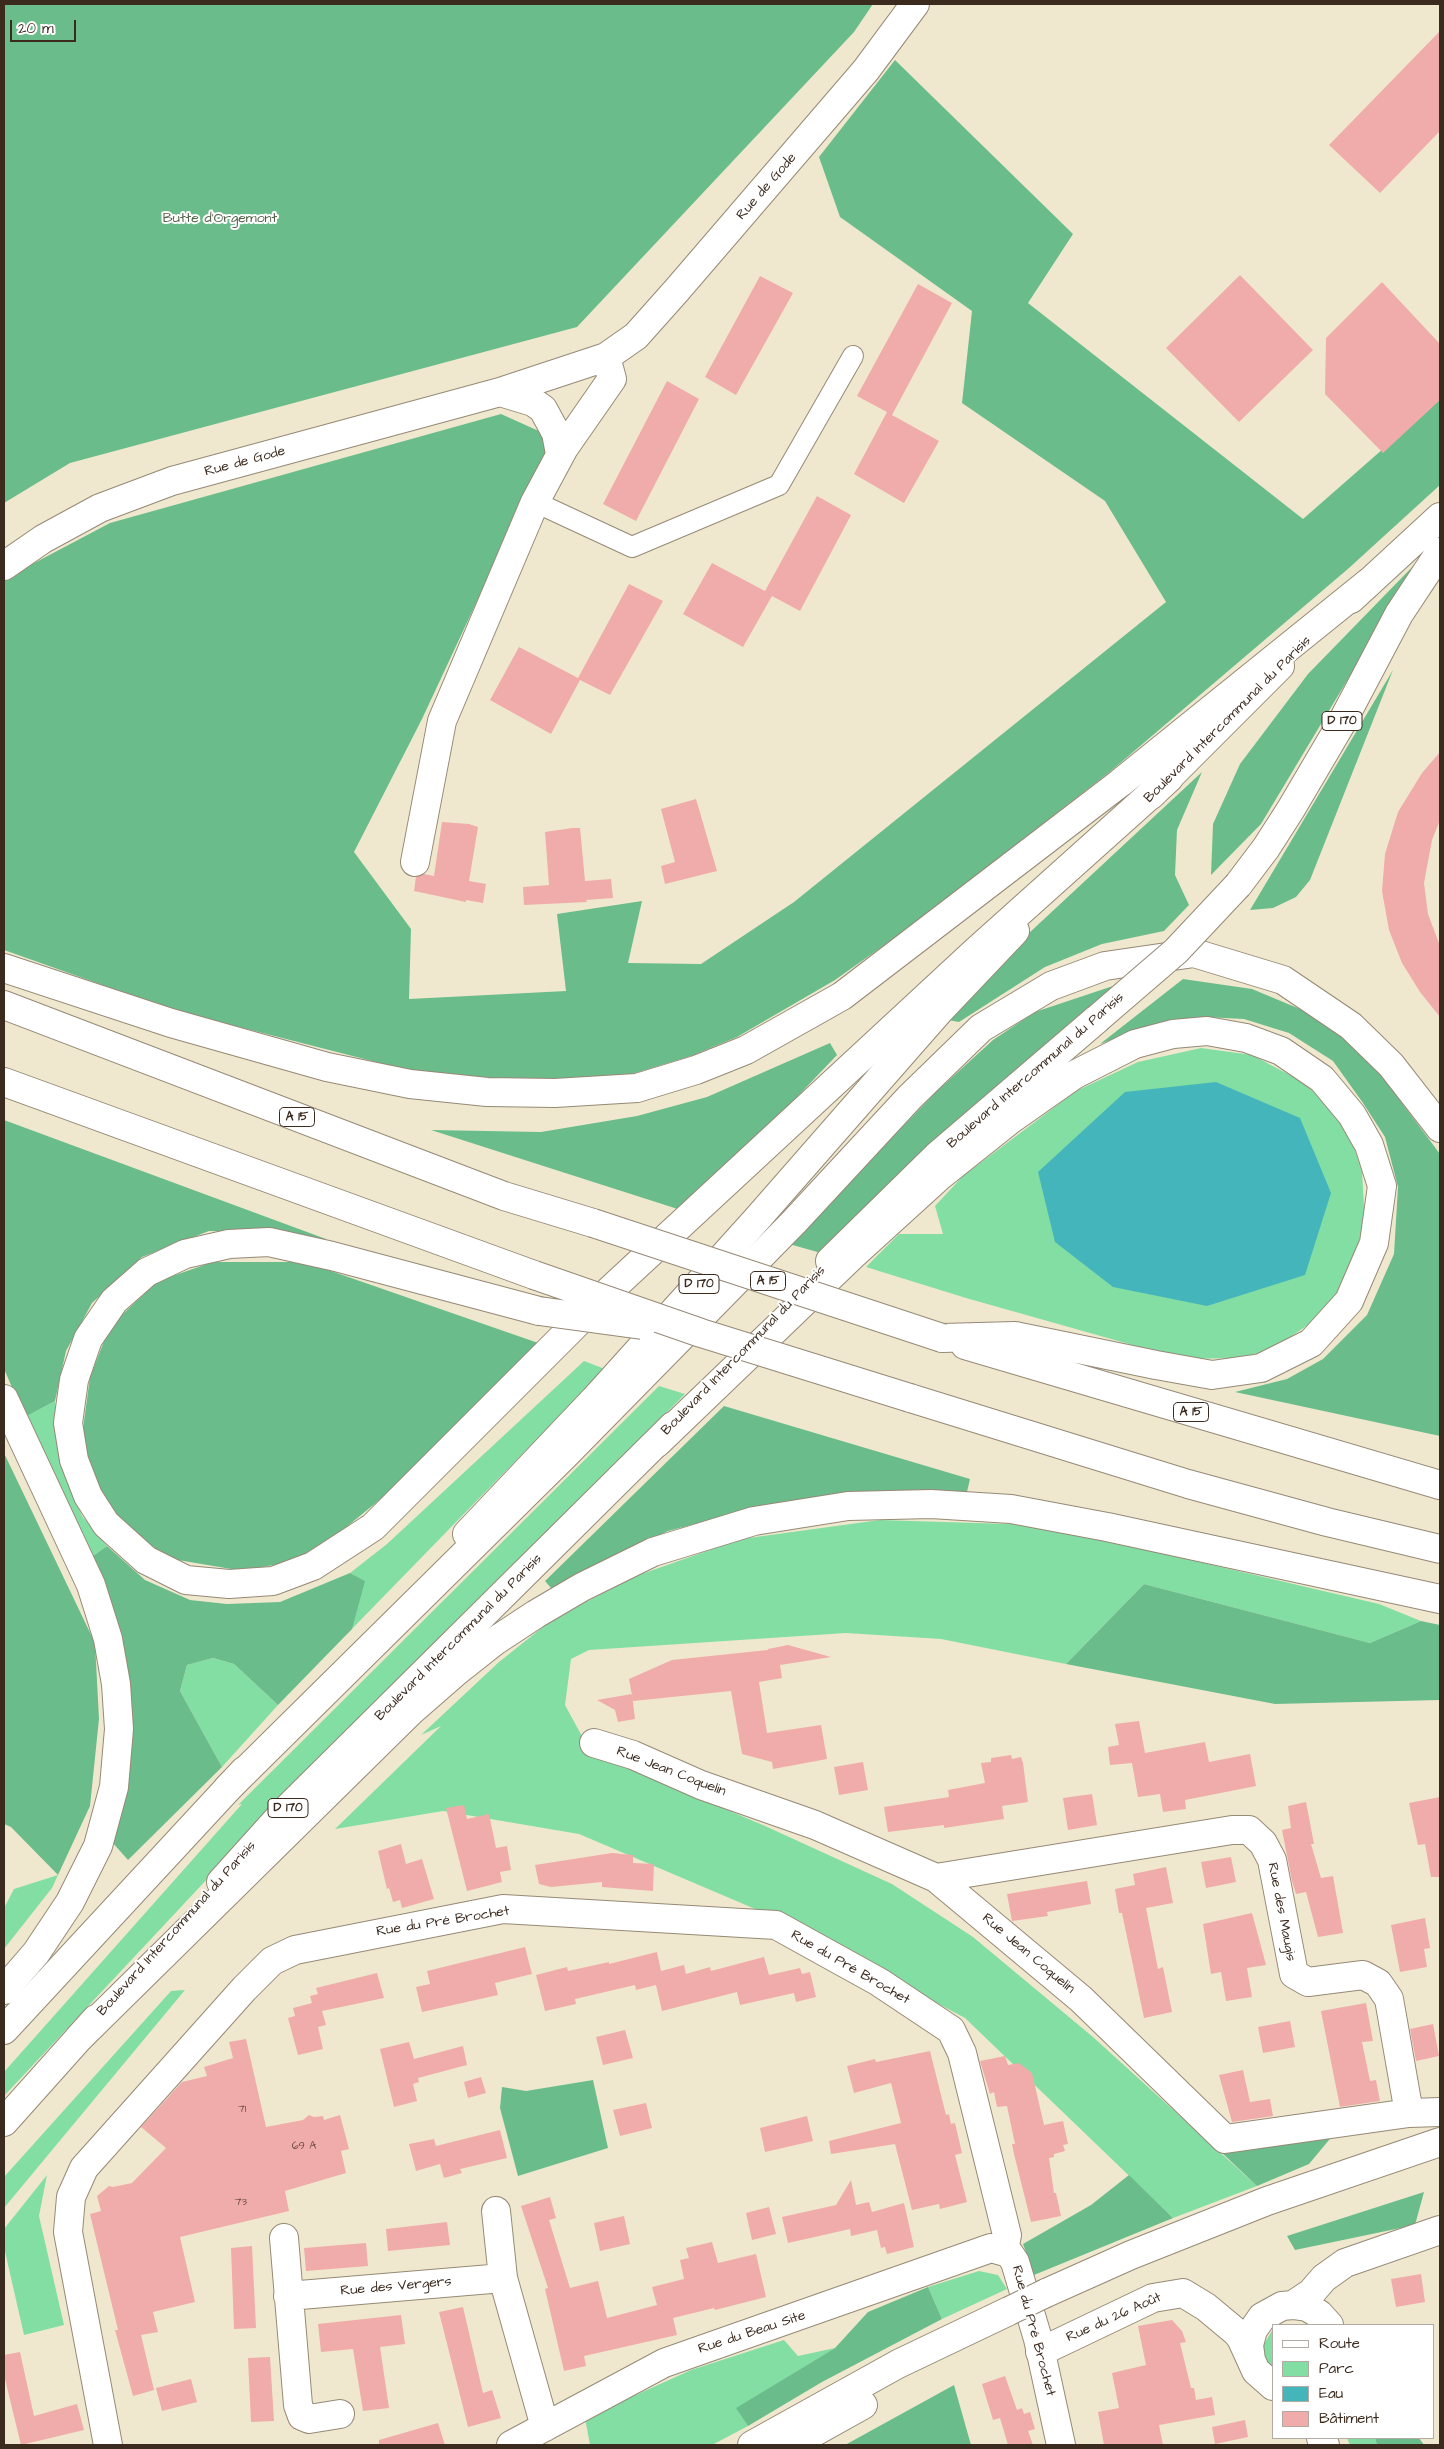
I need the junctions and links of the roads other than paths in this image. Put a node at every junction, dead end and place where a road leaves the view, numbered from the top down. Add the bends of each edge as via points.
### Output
1 (915, 4) edge
2 (853, 356) dead end
3 (606, 357) junction
4 (500, 392) junction
5 (560, 454) junction
6 (535, 502) junction
7 (1440, 517) edge
8 (1440, 552) edge
9 (4, 566) edge
10 (1368, 583) junction
11 (1169, 778) junction
12 (415, 862) dead end
13 (4, 968) edge
14 (4, 1005) edge
15 (4, 1082) edge
16 (1440, 1128) edge
17 (701, 1333) junction
18 (942, 1338) junction
19 (4, 1399) edge
20 (657, 1443) junction
21 (1440, 1485) edge
22 (1440, 1549) edge
23 (1440, 1599) edge
24 (594, 1743) dead end
25 (228, 1788) junction
26 (936, 1878) junction
27 (4, 1990) edge
28 (4, 2030) edge
29 (80, 2037) junction
30 (1440, 2112) edge
31 (1408, 2113) junction
32 (4, 2122) edge
33 (1432, 2154) edge
34 (496, 2211) dead end
35 (1435, 2236) edge
36 (284, 2238) dead end
37 (1004, 2251) junction
38 (1362, 2256) junction
39 (503, 2278) junction
40 (288, 2296) junction
41 (1294, 2305) junction
42 (1011, 2319) junction
43 (1329, 2324) edge
44 (1040, 2352) junction
45 (1251, 2360) junction
46 (1272, 2385) edge
47 (340, 2414) dead end
48 (545, 2427) junction
49 (108, 2445) edge
50 (510, 2445) edge
51 (752, 2445) edge
52 (790, 2445) edge
53 (1061, 2445) edge

1 - 3 main road, Rue de Gode via 866,70 677,290 636,336
2 - 6 street via 779,485 632,548
3 - 4 main road, Rue de Gode
3 - 5 main road via 612,379
4 - 5 main road via 533,402 543,409 556,433
4 - 9 main road, Rue de Gode via 172,481 100,508 43,539
5 - 6 main road
6 - 12 main road via 442,721
7 - 10 main road, Boulevard Intercommunal du Parisis / D 170
8 - 20 main road, Boulevard Intercommunal du Parisis / D 170, bridge via 1399,614 1341,724 1291,809 1238,885 1176,951 937,1156 861,1228
10 - 11 main road, Boulevard Intercommunal du Parisis / D 170
10 - 13 main road via 1120,783 842,996 746,1050 637,1088 555,1093 487,1092 410,1084 327,1067 170,1023
11 - 17 main road, bridge via 976,951 609,1291 372,1527 313,1566 273,1581 229,1584 186,1580 146,1560 106,1524 88,1496 74,1460 68,1423 74,1380 88,1338 114,1301 148,1272 185,1254 229,1244 269,1242 539,1311
11 - 25 main road, Boulevard Intercommunal du Parisis / D 170 via 992,954 594,1400
14 - 18 main road, A 15, bridge via 504,1196
15 - 17 main road, bridge
16 - 25 main road via 1391,1065 1351,1026 1283,980 1194,953 1105,966 1051,986 982,1028 910,1097 794,1222 566,1454
17 - 22 main road, bridge via 1188,1484
18 - 20 main road via 1015,1336 1212,1375 1261,1368 1312,1343 1349,1300 1374,1243 1382,1186 1369,1145 1352,1115 1322,1079 1281,1051 1246,1038 1207,1031 1172,1034 1135,1044 1074,1075 1010,1120 941,1176 853,1255
18 - 21 main road, A 15
19 - 27 main road via 91,1585 108,1639 120,1729 114,1787 98,1846 70,1902 36,1953
20 - 29 main road, Boulevard Intercommunal du Parisis / D 170 via 284,1812
23 - 29 main road via 1088,1524 1011,1510 931,1504 848,1506 754,1521 653,1552 536,1614 457,1671 410,1712
24 - 26 main road, Rue Jean Coquelin via 633,1754 701,1785 815,1825
25 - 28 main road, Boulevard Intercommunal du Parisis / D 170
26 - 31 main road, Rue Jean Coquelin via 1081,1999 1225,2140
26 - 31 main road, Rue des Maugis via 1232,1830 1249,1830 1263,1843 1272,1860 1294,1974 1308,1982 1363,1975 1378,1983 1389,1999
29 - 32 main road, Boulevard Intercommunal du Parisis / D 170
30 - 31 main road, Rue Jean Coquelin
33 - 42 main road, bridge via 1271,2209
34 - 39 main road
35 - 38 main road
36 - 40 main road
37 - 44 main road, Rue du Pré Brochet via 1015,2262
37 - 48 main road, Rue du Beau Site via 984,2250 664,2363
37 - 49 main road, Rue du Pré Brochet via 1007,2235 962,2052 951,2030 879,1982 776,1925 503,1909 295,1950 272,1961 244,1989 84,2168 71,2197 68,2232
38 - 41 main road via 1335,2270
38 - 43 main road via 1332,2294
39 - 40 main road, Rue des Vergers
39 - 48 main road
40 - 47 main road via 298,2405 302,2416 310,2419
41 - 43 main road via 1307,2307
41 - 45 main road via 1277,2308 1262,2317 1253,2330 1249,2345
42 - 51 main road via 898,2364
42 - 52 main road
44 - 45 main road, Rue du 26 Août via 1153,2298 1183,2293 1236,2332
44 - 53 main road, Rue du Pré Brochet
45 - 46 main road, Rue du 26 Août via 1256,2372
48 - 50 main road, Rue du Beau Site

